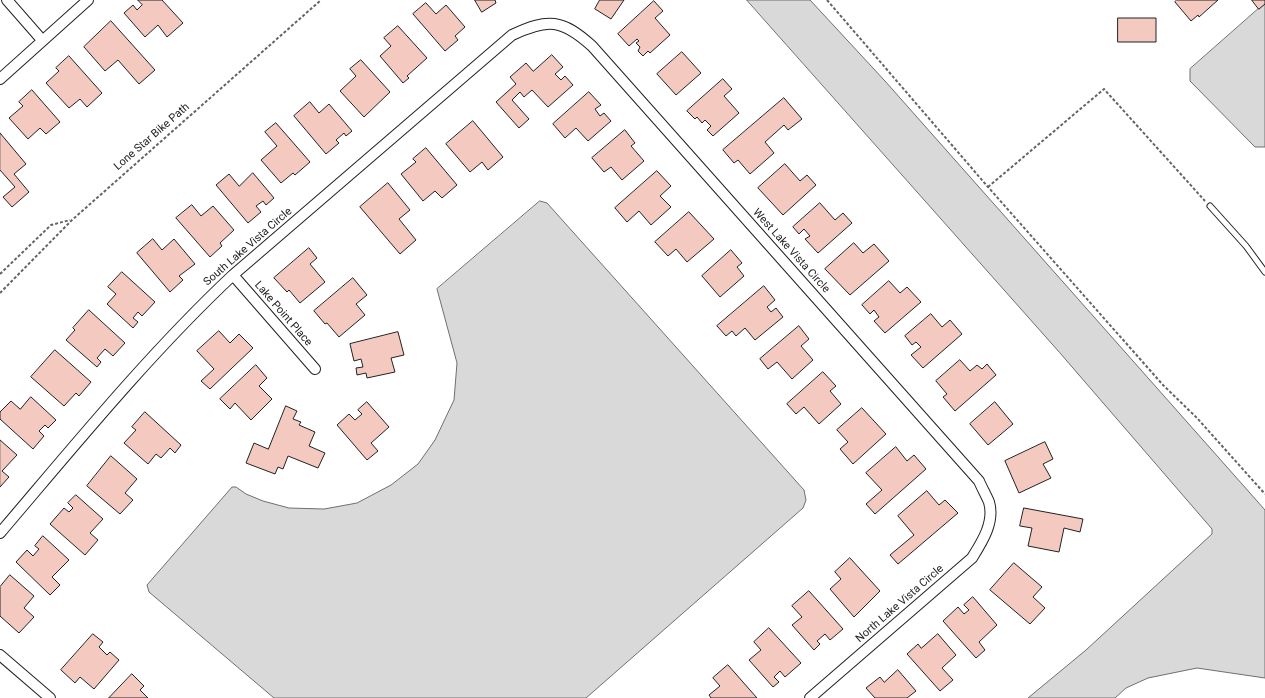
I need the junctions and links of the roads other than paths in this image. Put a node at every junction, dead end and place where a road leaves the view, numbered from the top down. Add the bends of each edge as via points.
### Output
1 (7, 0) edge
2 (88, 0) edge
3 (550, 23) joint
4 (42, 40) junction
5 (0, 79) edge
6 (1210, 206) road end
7 (1265, 272) edge
8 (233, 275) junction
9 (315, 369) dead end
10 (990, 517) joint
11 (0, 533) edge
12 (0, 655) edge
13 (50, 698) edge
14 (810, 698) edge

1 - 4 street
2 - 4 street
3 - 8 street, South Lake Vista Circle via 533,25 512,35
3 - 10 street, West Lake Vista Circle via 574,30 598,52 979,481 989,502
4 - 5 street
6 - 7 lane via 1246,246
8 - 9 street, Lake Point Place
8 - 11 street, South Lake Vista Circle via 202,304 122,391
10 - 14 street, North Lake Vista Circle via 986,535 972,558
12 - 13 street

